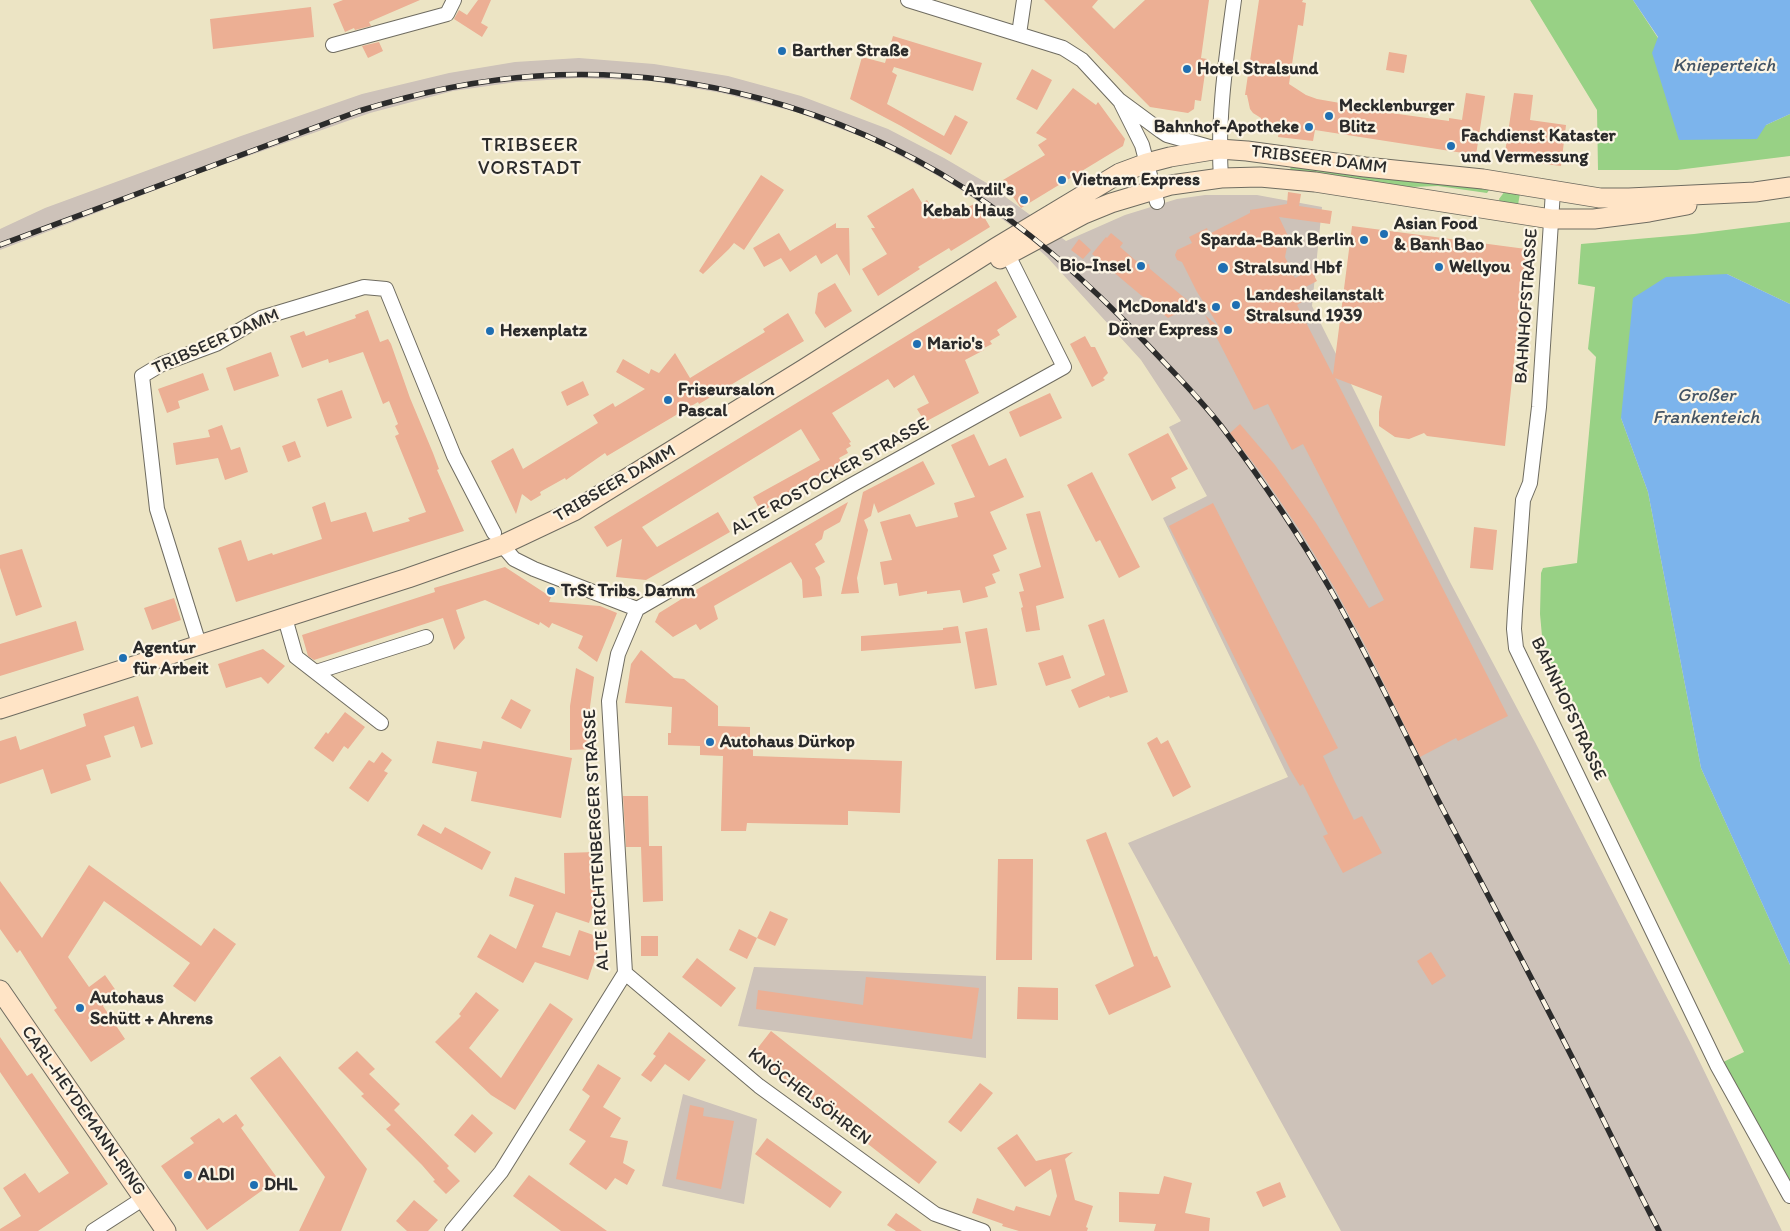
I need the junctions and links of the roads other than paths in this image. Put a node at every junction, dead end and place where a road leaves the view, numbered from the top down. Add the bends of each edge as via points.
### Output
1 (454, 0) edge
2 (908, 0) edge
3 (1024, 0) edge
4 (1234, 0) edge
5 (1019, 34) junction
6 (333, 45) dead end
7 (1119, 100) junction
8 (1219, 149) junction
9 (1147, 162) junction
10 (1221, 178) junction
11 (1790, 187) edge
12 (1553, 191) junction
13 (1754, 192) junction
14 (1156, 195) junction
15 (1552, 219) junction
16 (1008, 255) junction
17 (920, 296) junction
18 (498, 539) junction
19 (637, 609) junction
20 (285, 618) junction
21 (426, 637) dead end
22 (199, 644) junction
23 (316, 672) junction
24 (0, 709) edge
25 (382, 723) dead end
26 (625, 973) junction
27 (0, 990) edge
28 (1790, 1196) edge
29 (144, 1198) junction
30 (94, 1231) edge
31 (166, 1231) edge
32 (452, 1231) edge
33 (983, 1231) edge

1 - 6 street via 447,14
2 - 5 street
3 - 5 street
4 - 8 street
5 - 7 street via 1063,48 1082,60
7 - 8 street via 1167,135
7 - 9 street
8 - 9 main road, TRIBSEER DAMM
8 - 10 street
8 - 12 main road, TRIBSEER DAMM via 1449,175
9 - 14 street
9 - 17 main road, TRIBSEER DAMM via 1120,173
10 - 14 main road, TRIBSEER DAMM via 1192,181
10 - 15 main road, TRIBSEER DAMM via 1260,177 1315,182
11 - 13 main road, TRIBSEER DAMM
12 - 13 main road, TRIBSEER DAMM via 1600,198
12 - 15 street, BAHNHOFSTRASSE
13 - 15 main road, TRIBSEER DAMM via 1649,212 1594,219
14 - 16 main road, TRIBSEER DAMM via 1111,203
15 - 28 street, BAHNHOFSTRASSE via 1539,406 1530,483 1524,500 1514,629 1516,648 1717,1065
16 - 17 main road, TRIBSEER DAMM
16 - 19 street, ALTE ROSTOCKER STRASSE via 1064,367
17 - 18 main road, TRIBSEER DAMM via 574,511
18 - 19 street via 514,560
18 - 20 main road, TRIBSEER DAMM via 408,578
18 - 22 street, TRIBSEER DAMM via 454,456 386,289 364,287 261,318 216,344 162,364 142,376 157,509
19 - 26 street, ALTE RICHTENBERGER STRASSE via 618,654 608,701
20 - 22 main road, TRIBSEER DAMM
20 - 23 street via 296,657
21 - 23 street
22 - 24 main road, TRIBSEER DAMM
23 - 25 street
26 - 32 street, ALTE RICHTENBERGER STRASSE via 501,1172
26 - 33 street, KNÖCHELSÖHREN via 759,1086 927,1209
27 - 29 main road, CARL-HEYDEMANN-RING
29 - 30 street
29 - 31 main road, CARL-HEYDEMANN-RING

